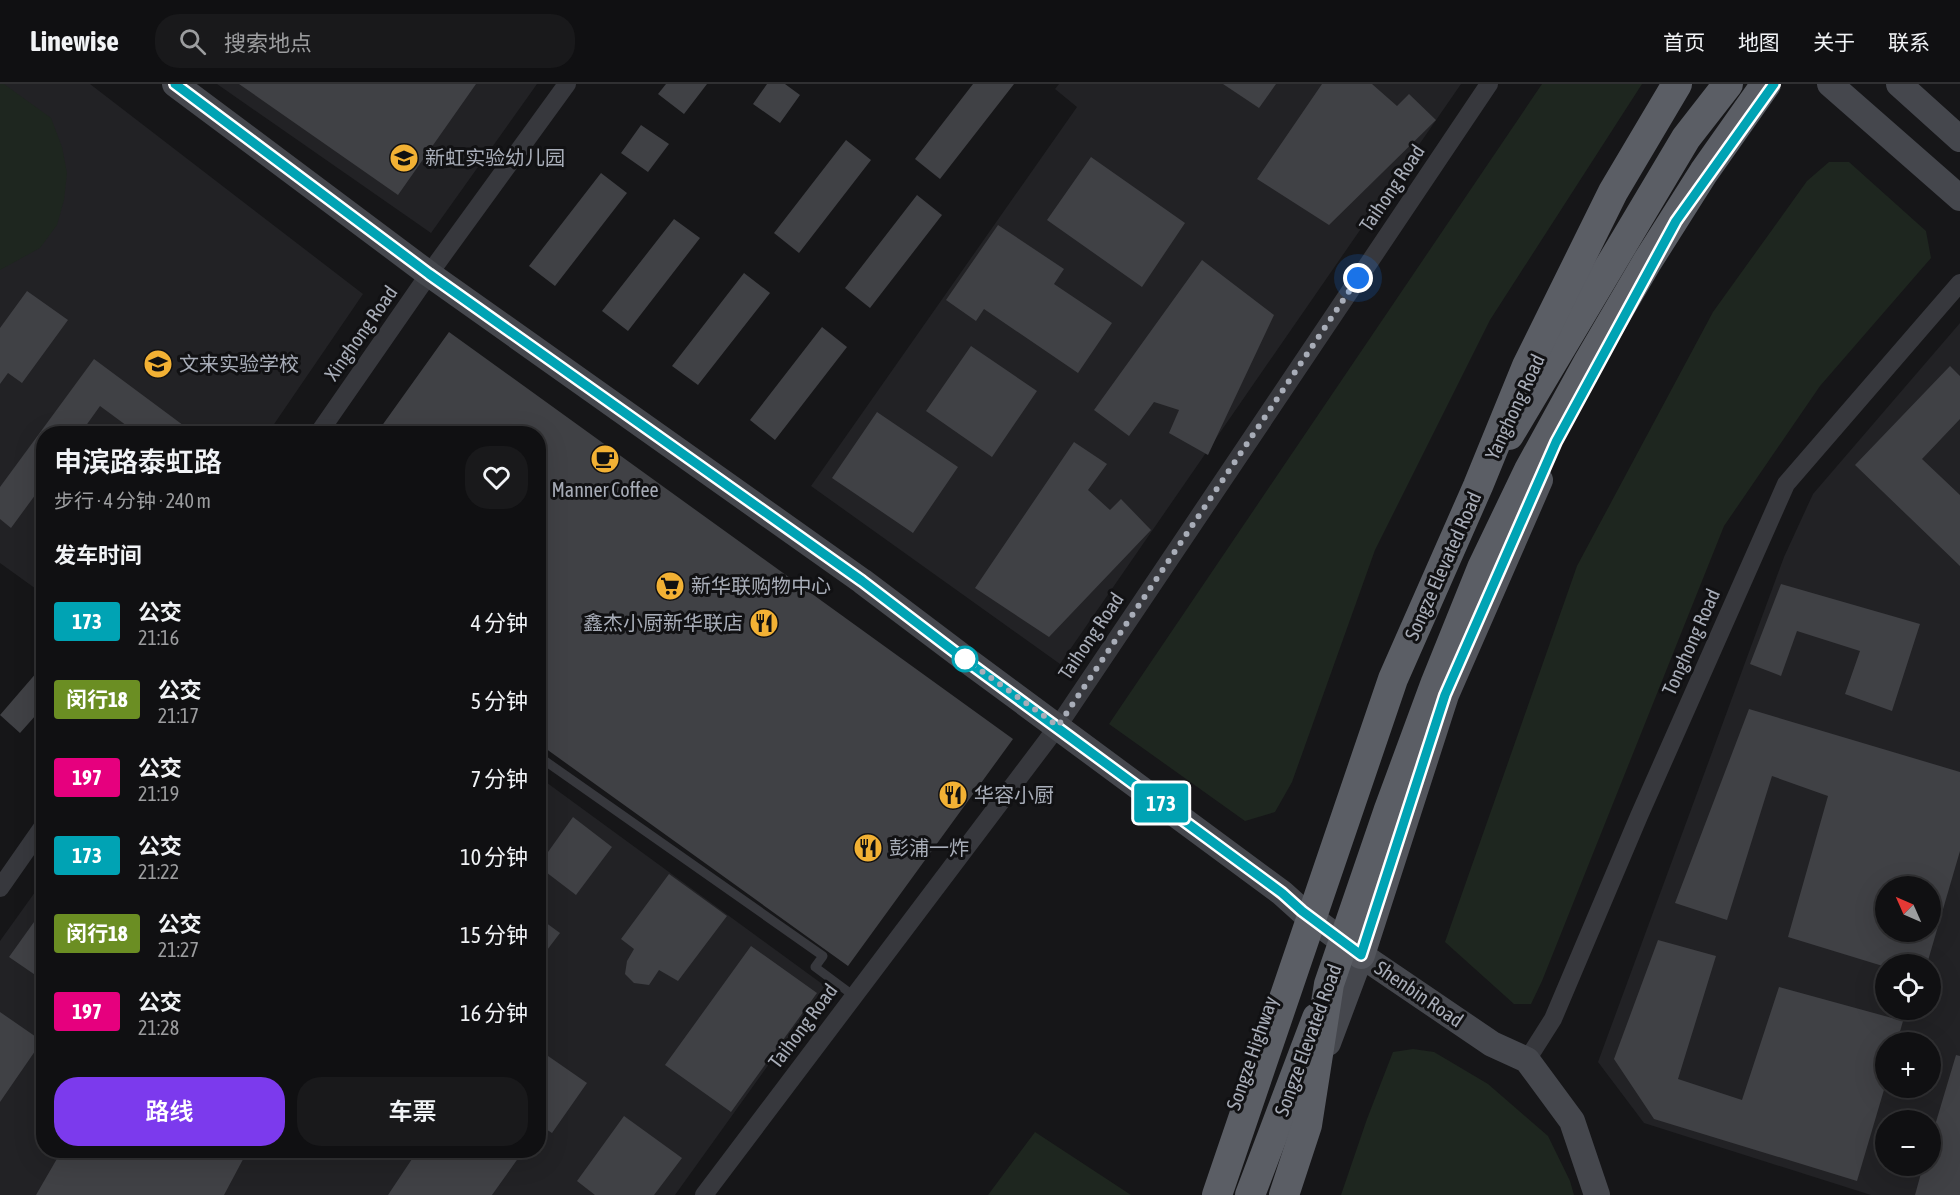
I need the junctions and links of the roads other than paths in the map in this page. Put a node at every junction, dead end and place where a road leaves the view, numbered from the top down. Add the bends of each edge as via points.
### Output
1 (175, 84) edge
2 (567, 84) edge
3 (1489, 84) edge
4 (1677, 84) edge
5 (1689, 84) edge
6 (1728, 84) edge
7 (1766, 84) edge
8 (1774, 84) edge
9 (1830, 84) edge
10 (1899, 84) edge
11 (1960, 139) edge
12 (1960, 198) edge
13 (429, 274) junction
14 (1960, 283) edge
15 (324, 426) edge
16 (1478, 486) junction
17 (1058, 726) junction
18 (546, 762) edge
19 (36, 836) edge
20 (0, 888) edge
21 (1302, 911) junction
22 (1361, 955) junction
23 (1329, 984) junction
24 (854, 996) junction
25 (1527, 1060) junction
26 (704, 1195) edge
27 (1203, 1195) edge
28 (1216, 1195) edge
29 (1251, 1195) edge
30 (1271, 1195) edge
31 (1284, 1195) edge
32 (1597, 1195) edge

1 - 13 main road, Shenbin Road
2 - 13 street, Xinghong Road
3 - 17 street, Taihong Road
4 - 16 highway, bridge via 1608,202 1527,366
5 - 21 main road, Yanghong Road via 1580,267 1422,606
6 - 16 highway, Songze Elevated Road, bridge via 1686,138
7 - 23 highway, Songze Elevated Road, bridge via 1647,262 1529,470 1482,568 1436,682
8 - 22 main road via 1676,221 1556,442 1445,695
9 - 12 main road
10 - 11 main road
13 - 15 street, Xinghong Road
13 - 17 main road, Shenbin Road via 862,581
14 - 25 street, Tonghong Road via 1786,484 1553,1019
16 - 28 highway, Songze Elevated Road, bridge via 1393,679
17 - 21 main road, Shenbin Road
17 - 24 street, Taihong Road
18 - 24 lane via 823,956 816,967
19 - 20 street
21 - 22 main road, Shenbin Road
21 - 27 main road, Songze Highway
22 - 25 main road, Shenbin Road via 1492,1044
22 - 30 main road
23 - 29 highway, Songze Elevated Road, bridge
23 - 31 highway, bridge via 1307,1125
24 - 26 street, Taihong Road
25 - 32 main road, Shenbin Road via 1572,1120

